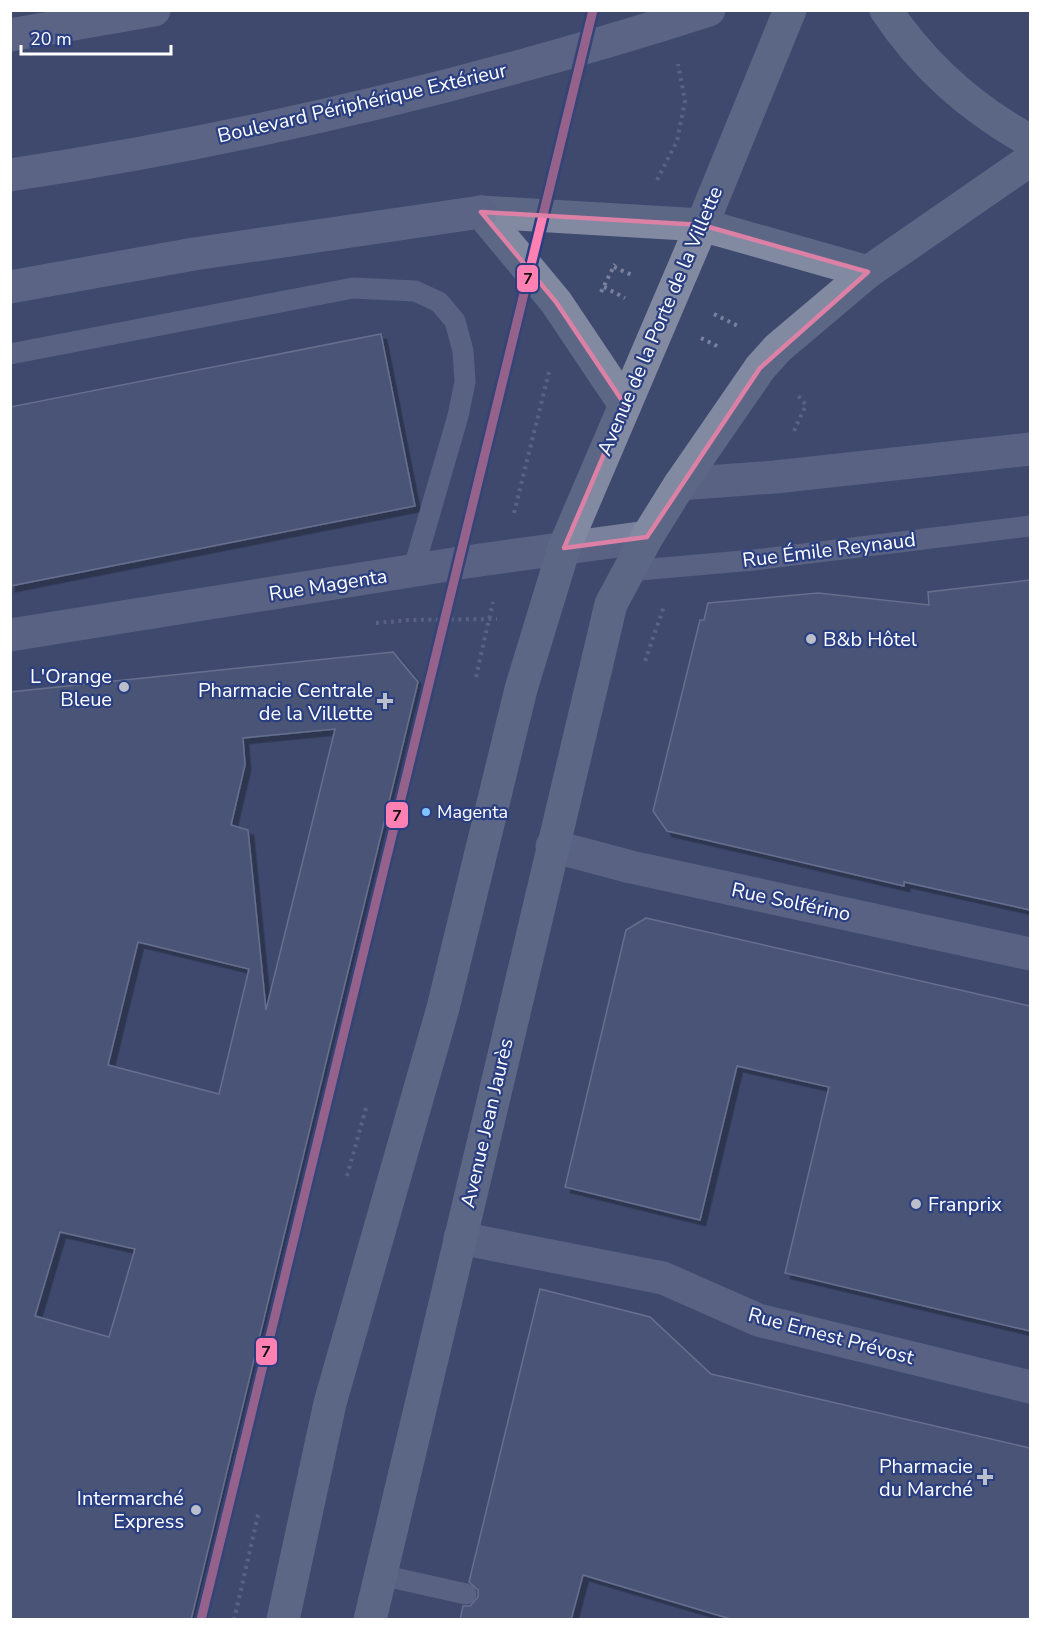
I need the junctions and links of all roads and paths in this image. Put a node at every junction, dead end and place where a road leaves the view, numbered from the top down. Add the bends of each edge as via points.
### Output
1 (154, 10) edge
2 (709, 10) edge
3 (790, 10) edge
4 (886, 10) edge
5 (10, 35) edge
6 (676, 56) dead end
7 (1030, 141) edge
8 (1030, 160) edge
9 (10, 175) edge
10 (481, 212) junction
11 (636, 222) junction
12 (702, 225) junction
13 (605, 265) dead end
14 (614, 266) junction
15 (868, 273) junction
16 (635, 276) dead end
17 (10, 287) edge
18 (714, 314) dead end
19 (572, 327) junction
20 (743, 328) dead end
21 (10, 354) edge
22 (625, 405) junction
23 (1030, 449) edge
24 (680, 484) junction
25 (1030, 526) edge
26 (647, 537) junction
27 (564, 548) junction
28 (503, 557) junction
29 (413, 571) junction
30 (628, 571) junction
31 (488, 620) dead end
32 (10, 635) edge
33 (552, 846) junction
34 (1030, 954) edge
35 (460, 1238) junction
36 (1030, 1387) edge
37 (381, 1575) junction
38 (466, 1594) dead end
39 (283, 1620) edge
40 (370, 1620) edge

1 - 5 highway
2 - 9 highway, Boulevard Périphérique Extérieur, bridge via 632,35 437,87 243,134
3 - 12 main road, Avenue de la Porte de la Villette
4 - 7 main road via 931,67 965,98
6 - 11 path via 685,101 677,141
8 - 15 main road
10 - 11 main road
10 - 17 highway via 194,254
10 - 19 main road
11 - 12 main road
11 - 14 path
12 - 15 main road
12 - 22 main road, Avenue de la Porte de la Villette
13 - 14 path
14 - 16 path
14 - 19 path via 604,287
15 - 24 main road via 778,348 760,368
18 - 20 path
19 - 22 main road
19 - 28 path via 553,348
21 - 29 lane via 353,288 416,291 439,302 455,321 463,351 465,382
22 - 27 main road, Avenue de la Porte de la Villette
23 - 24 street
24 - 26 main road
25 - 30 lane, Rue Émile Reynaud via 754,560
26 - 27 street, Rue Magenta
26 - 30 main road
27 - 28 street, Rue Magenta
27 - 39 main road, Avenue de la Porte de la Villette via 521,689 443,1008 330,1403
28 - 29 street, Rue Magenta
28 - 31 path
29 - 32 street, Rue Magenta
30 - 33 main road, Avenue Jean Jaurès via 604,627
33 - 34 street, Rue Solférino
33 - 35 main road, Avenue Jean Jaurès
35 - 36 street, Rue Ernest Prévost via 663,1278 758,1320
35 - 37 main road, Avenue Jean Jaurès
37 - 38 lane
37 - 40 main road, Avenue Jean Jaurès

